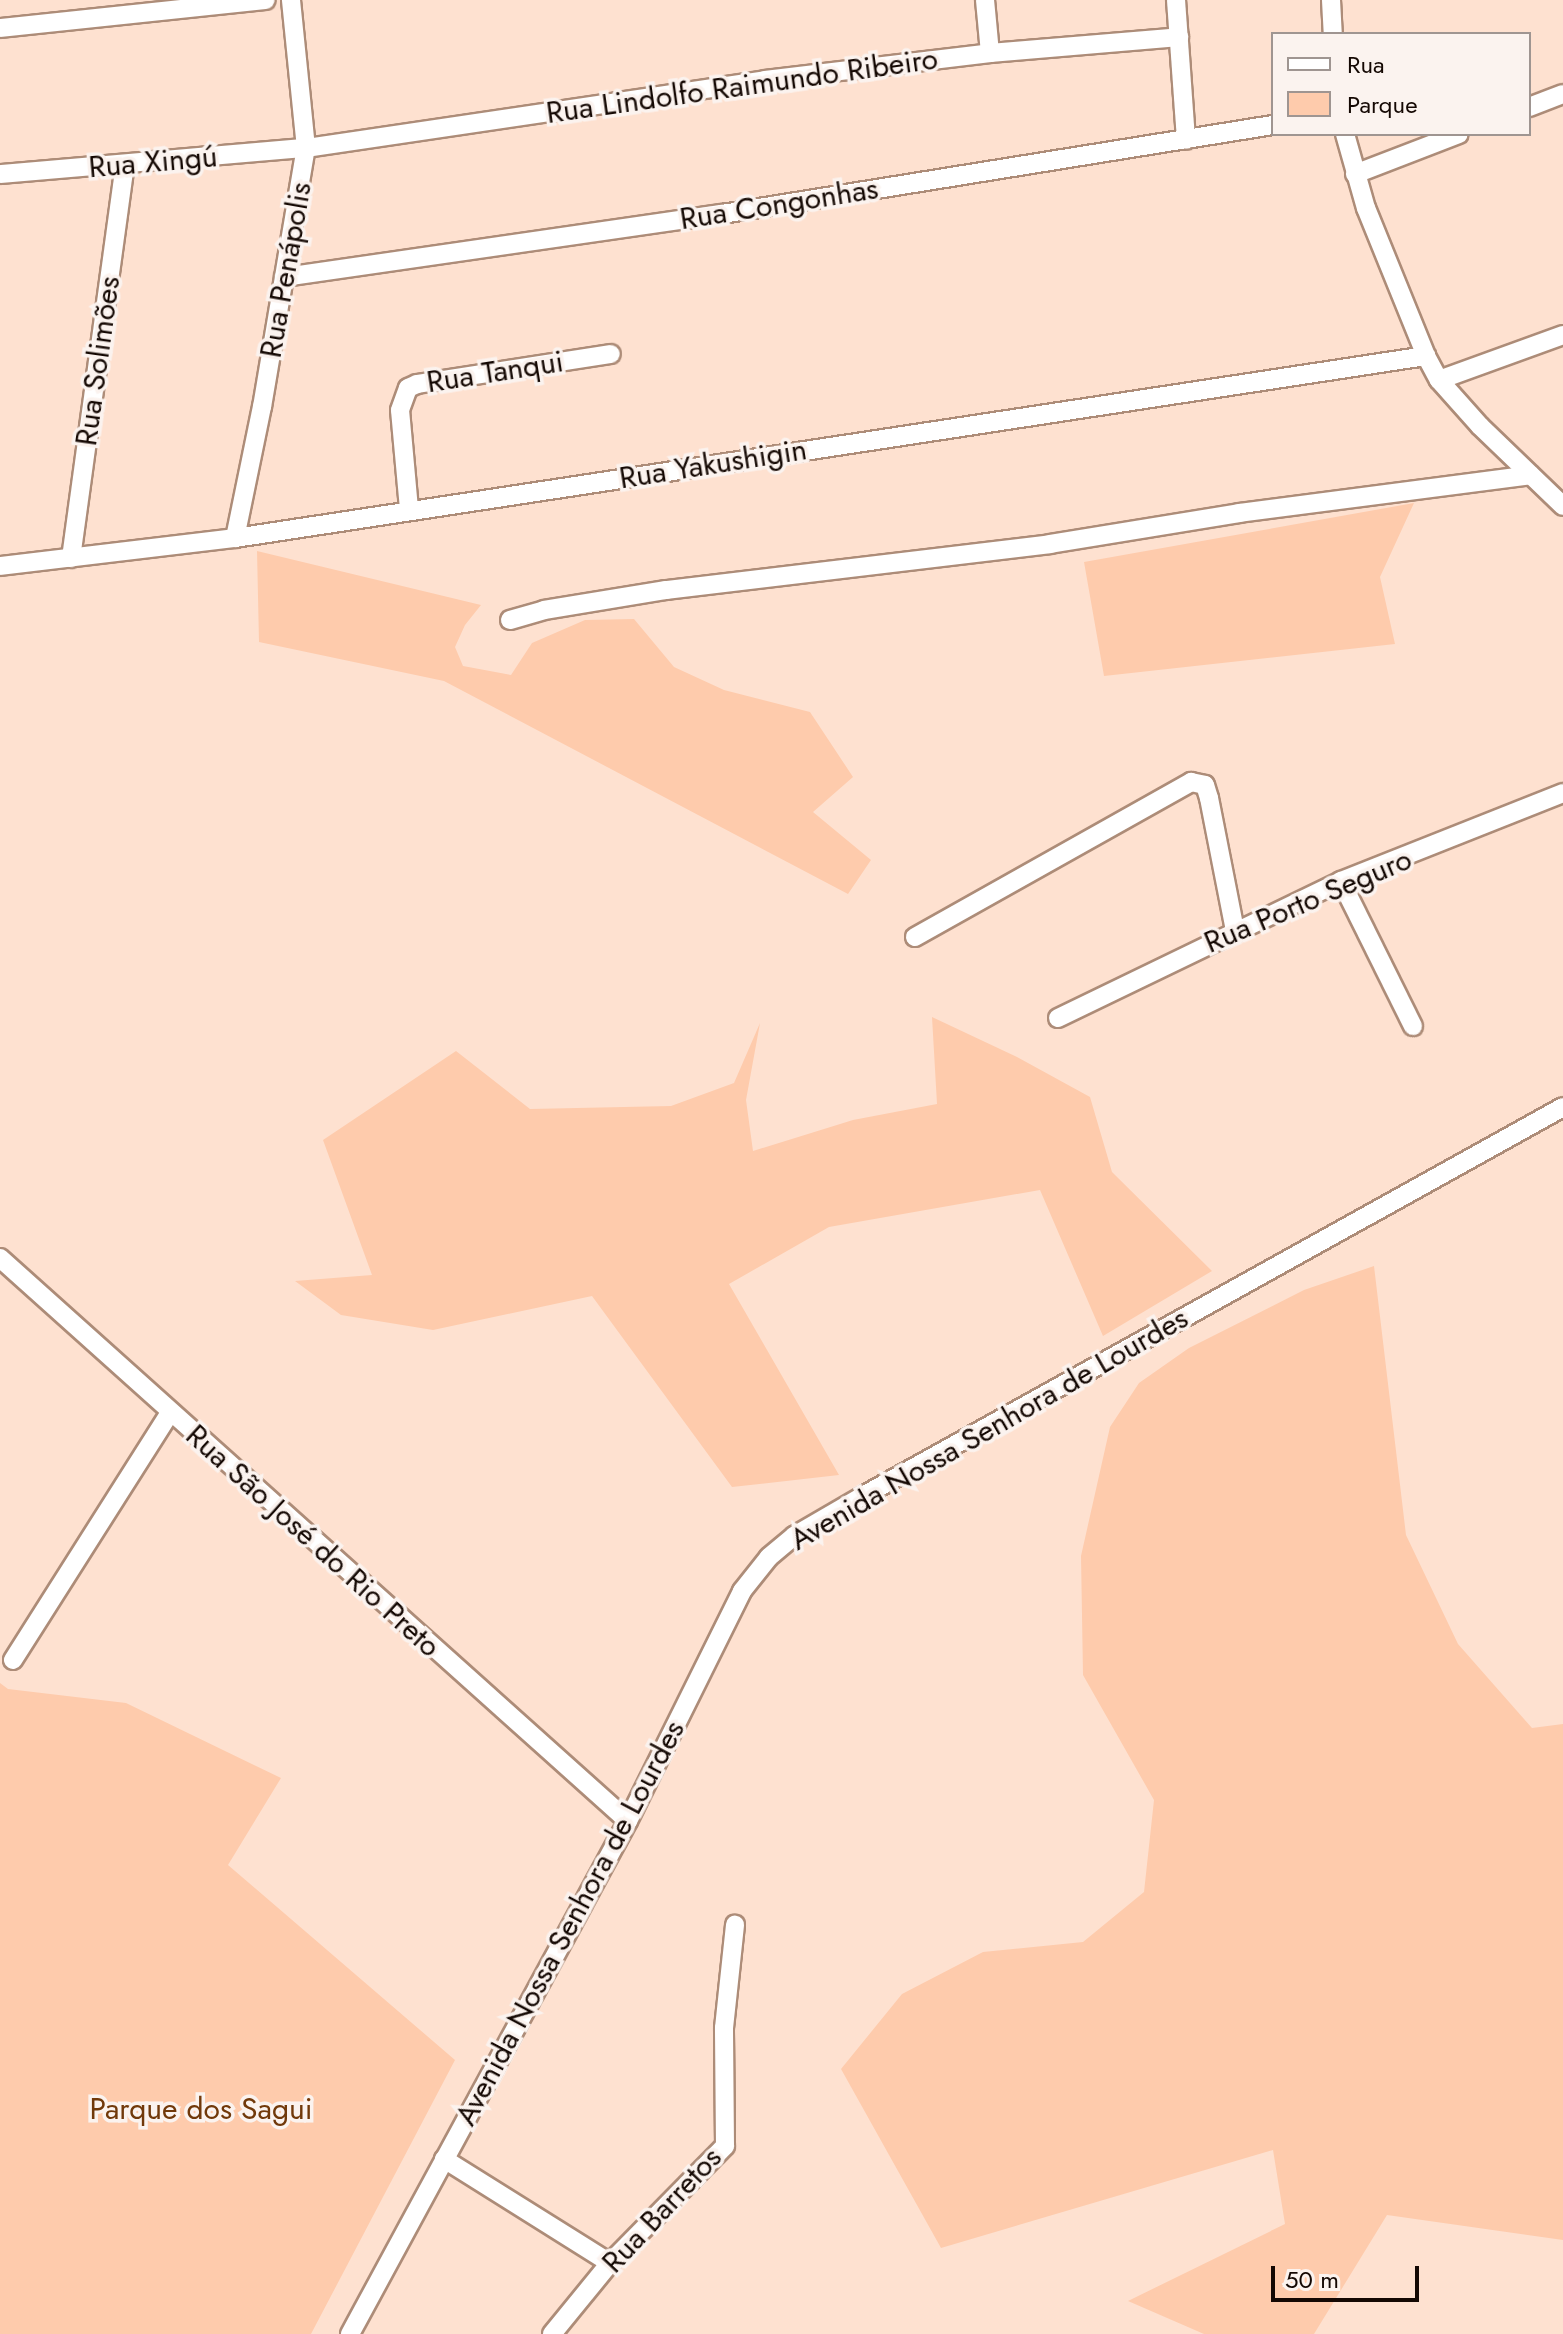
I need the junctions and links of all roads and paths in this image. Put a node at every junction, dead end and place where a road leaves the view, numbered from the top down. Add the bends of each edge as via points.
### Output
1 (266, 0) edge
2 (291, 0) edge
3 (985, 0) edge
4 (1176, 0) edge
5 (1331, 0) edge
6 (107, 9) edge
7 (0, 28) edge
8 (1333, 32) edge
9 (1179, 37) junction
10 (990, 53) junction
11 (1563, 94) edge
12 (1531, 106) edge
13 (1271, 125) edge
14 (1346, 136) edge
15 (1454, 136) edge
16 (1186, 140) junction
17 (306, 148) junction
18 (125, 165) junction
19 (0, 174) edge
20 (1355, 174) junction
21 (284, 277) junction
22 (1563, 335) edge
23 (611, 354) dead end
24 (1426, 356) junction
25 (1439, 380) junction
26 (1531, 475) junction
27 (1563, 506) edge
28 (409, 509) junction
29 (235, 538) junction
30 (71, 558) junction
31 (0, 566) edge
32 (510, 620) dead end
33 (1563, 793) edge
34 (1341, 881) junction
35 (1235, 930) junction
36 (915, 937) dead end
37 (1058, 1018) dead end
38 (1413, 1026) dead end
39 (1563, 1107) edge
40 (0, 1258) edge
41 (170, 1413) junction
42 (13, 1660) dead end
43 (628, 1821) junction
44 (735, 1925) dead end
45 (444, 2159) junction
46 (610, 2263) junction
47 (350, 2334) edge
48 (552, 2334) edge

1 - 6 street
2 - 17 street, Rua Penápolis
3 - 10 street
4 - 9 street
5 - 8 street
6 - 7 street
9 - 10 street, Rua Lindolfo Raimundo Ribeiro
9 - 16 street
10 - 17 street, Rua Lindolfo Raimundo Ribeiro via 749,82
11 - 12 street
13 - 16 street, Rua Congonhas
14 - 20 street
15 - 20 street
16 - 21 street, Rua Congonhas
17 - 18 street, Rua Xingú
17 - 21 street, Rua Penápolis
18 - 19 street, Rua Xingú
18 - 30 street, Rua Solimões
20 - 24 street
21 - 29 street, Rua Penápolis
22 - 25 street
23 - 28 street, Rua Tanqui via 408,388 400,410
24 - 25 street
24 - 28 street, Rua Yakushigin
25 - 26 street
26 - 27 street
26 - 32 street via 1050,544 666,590
28 - 29 street, Rua Yakushigin
29 - 30 street, Rua Yakushigin
30 - 31 street, Rua Yakushigin
33 - 34 street, Rua Porto Seguro
34 - 35 street, Rua Porto Seguro
34 - 38 street
35 - 36 street via 1209,798 1199,782 1183,785
35 - 37 street, Rua Porto Seguro
39 - 43 street, Avenida Nossa Senhora de Lourdes via 794,1536 742,1591
40 - 41 street, Rua São José do Rio Preto
41 - 42 street
41 - 43 street, Rua São José do Rio Preto
43 - 45 street, Avenida Nossa Senhora de Lourdes
44 - 46 street, Rua Barretos via 724,2028 725,2146
45 - 46 street
45 - 47 street, Avenida Nossa Senhora de Lourdes
46 - 48 street, Rua Barretos

